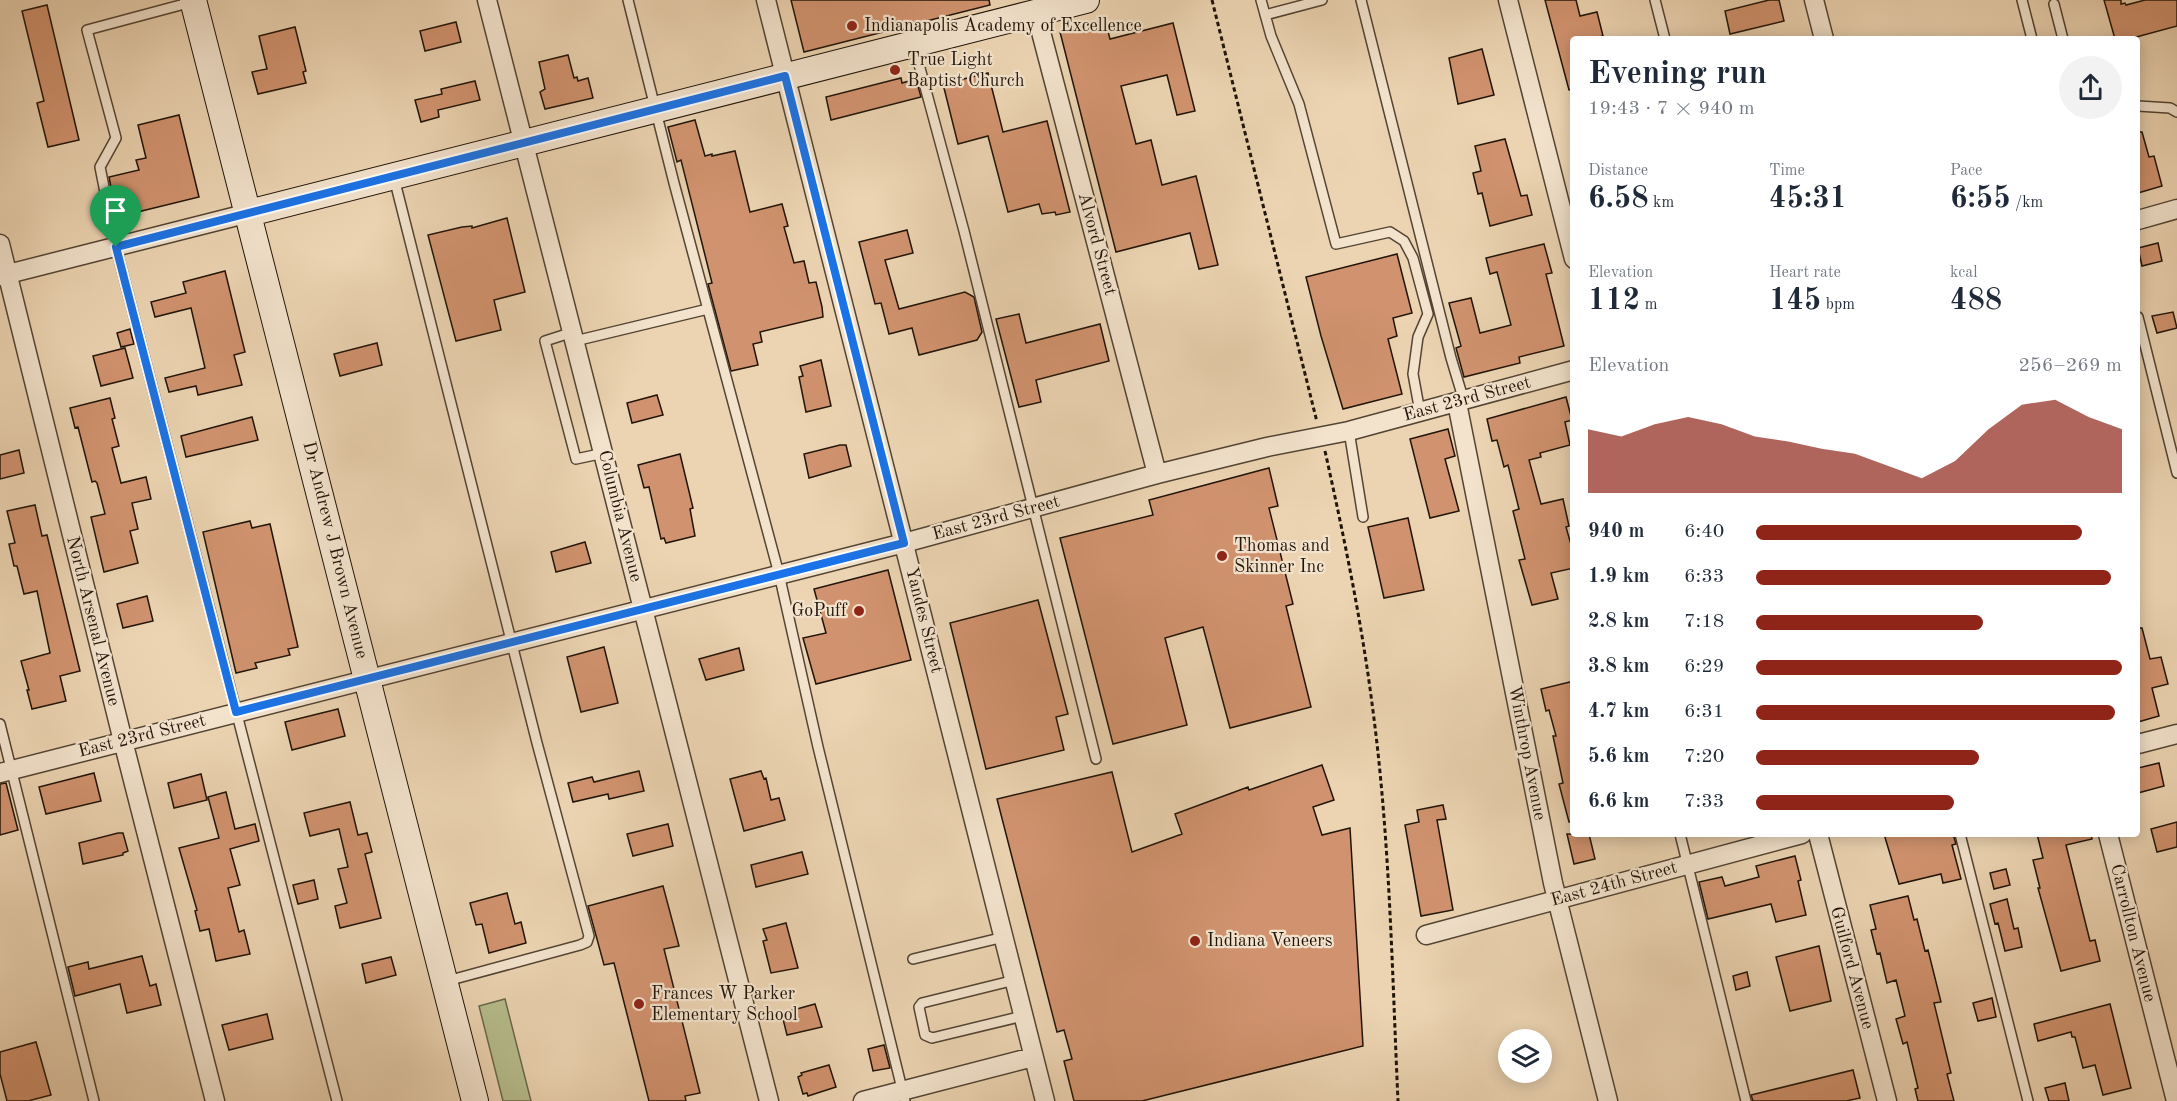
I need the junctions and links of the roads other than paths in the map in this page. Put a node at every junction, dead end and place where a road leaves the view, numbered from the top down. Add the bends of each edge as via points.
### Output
1 (487, 0) edge
2 (628, 0) edge
3 (766, 0) edge
4 (1086, 0) edge
5 (1261, 0) edge
6 (1322, 0) edge
7 (1361, 0) edge
8 (1508, 0) edge
9 (1655, 0) edge
10 (1815, 0) edge
11 (2022, 0) edge
12 (194, 1) edge
13 (2054, 4) dead end
14 (1036, 13) junction
15 (1265, 15) junction
16 (1664, 36) edge
17 (1823, 36) edge
18 (2031, 36) edge
19 (2062, 36) edge
20 (914, 43) junction
21 (785, 76) junction
22 (2140, 106) edge
23 (656, 108) junction
24 (2177, 112) edge
25 (524, 142) junction
26 (394, 176) junction
27 (2177, 209) edge
28 (249, 213) junction
29 (2140, 219) edge
30 (1570, 243) edge
31 (0, 244) edge
32 (116, 247) junction
33 (4, 275) edge
34 (708, 309) junction
35 (2140, 325) edge
36 (574, 337) junction
37 (1570, 374) edge
38 (1461, 402) junction
39 (1420, 412) junction
40 (1349, 431) junction
41 (604, 453) junction
42 (2177, 473) edge
43 (1157, 474) junction
44 (1034, 508) junction
45 (1363, 517) dead end
46 (904, 543) junction
47 (779, 574) junction
48 (643, 609) junction
49 (513, 642) junction
50 (367, 679) junction
51 (236, 712) junction
52 (0, 724) edge
53 (2177, 734) edge
54 (123, 741) junction
55 (2140, 743) edge
56 (1096, 759) dead end
57 (6, 772) edge
58 (1681, 837) edge
59 (1791, 837) edge
60 (1819, 837) edge
61 (1961, 837) edge
62 (2109, 837) edge
63 (1688, 864) junction
64 (1557, 899) junction
65 (1426, 935) dead end
66 (1004, 937) junction
67 (913, 959) dead end
68 (1014, 980) junction
69 (445, 981) junction
70 (1023, 1016) junction
71 (1033, 1057) junction
72 (904, 1096) edge
73 (94, 1101) edge
74 (215, 1101) edge
75 (337, 1101) edge
76 (476, 1101) edge
77 (769, 1101) edge
78 (863, 1101) edge
79 (1045, 1101) edge
80 (1608, 1101) edge
81 (1746, 1101) edge
82 (1887, 1101) edge
83 (2028, 1101) edge
84 (2176, 1101) edge

1 - 25 street, Columbia Avenue
2 - 23 lane
3 - 21 street, Yandes Street
4 - 14 main road
5 - 15 lane
6 - 15 lane
7 - 38 lane
8 - 30 street
9 - 16 lane
10 - 17 street
11 - 18 lane
12 - 28 main road, Dr Andrew J Brown Avenue
12 - 32 lane via 87,30 116,138 100,167
13 - 19 lane
14 - 20 main road
14 - 43 street, Alvord Street
15 - 39 lane via 1299,104 1336,244 1390,232 1404,241 1413,258 1428,314 1418,337 1413,374
20 - 21 main road
20 - 44 lane
21 - 23 main road
21 - 46 street, Yandes Street
22 - 24 lane
23 - 25 main road
23 - 34 lane
25 - 26 main road
25 - 36 street, Columbia Avenue
26 - 28 main road
26 - 49 lane
27 - 29 street
28 - 32 street
28 - 50 main road, Dr Andrew J Brown Avenue
31 - 33 street, North Arsenal Avenue
32 - 33 street
32 - 51 lane
33 - 54 street, North Arsenal Avenue
34 - 36 lane
34 - 47 lane
35 - 42 lane
36 - 41 street, Columbia Avenue
36 - 41 lane via 545,341 576,459
37 - 38 street, East 23rd Street
38 - 39 street, East 23rd Street
38 - 64 street, Winthrop Avenue
39 - 40 street, East 23rd Street
40 - 43 street, East 23rd Street
40 - 45 lane
41 - 48 street, Columbia Avenue
43 - 44 street, East 23rd Street
44 - 46 street, East 23rd Street
44 - 56 lane
46 - 47 street, East 23rd Street
46 - 66 street, Yandes Street
47 - 48 street, East 23rd Street
47 - 72 lane
48 - 49 street, East 23rd Street
48 - 77 street, Columbia Avenue
49 - 50 street, East 23rd Street
49 - 69 lane via 589,936 580,945
50 - 51 street, East 23rd Street
50 - 69 main road, Dr Andrew J Brown Avenue
51 - 54 street, East 23rd Street
51 - 75 lane
52 - 57 lane
53 - 55 street
54 - 57 street, East 23rd Street
54 - 74 street, North Arsenal Avenue
57 - 73 lane
58 - 63 lane
59 - 63 street, East 24th Street
60 - 82 street, Guilford Avenue
61 - 83 lane
62 - 84 street, Carrollton Avenue
63 - 64 street, East 24th Street
63 - 81 lane
64 - 65 street, East 24th Street
64 - 80 street, Winthrop Avenue
66 - 67 lane
66 - 68 street, Yandes Street
68 - 70 street, Yandes Street
68 - 70 lane via 922,1003 919,1007 925,1035 932,1038
69 - 76 main road, Dr Andrew J Brown Avenue
70 - 71 street, Yandes Street
71 - 72 street
71 - 79 street, Yandes Street
72 - 78 street

